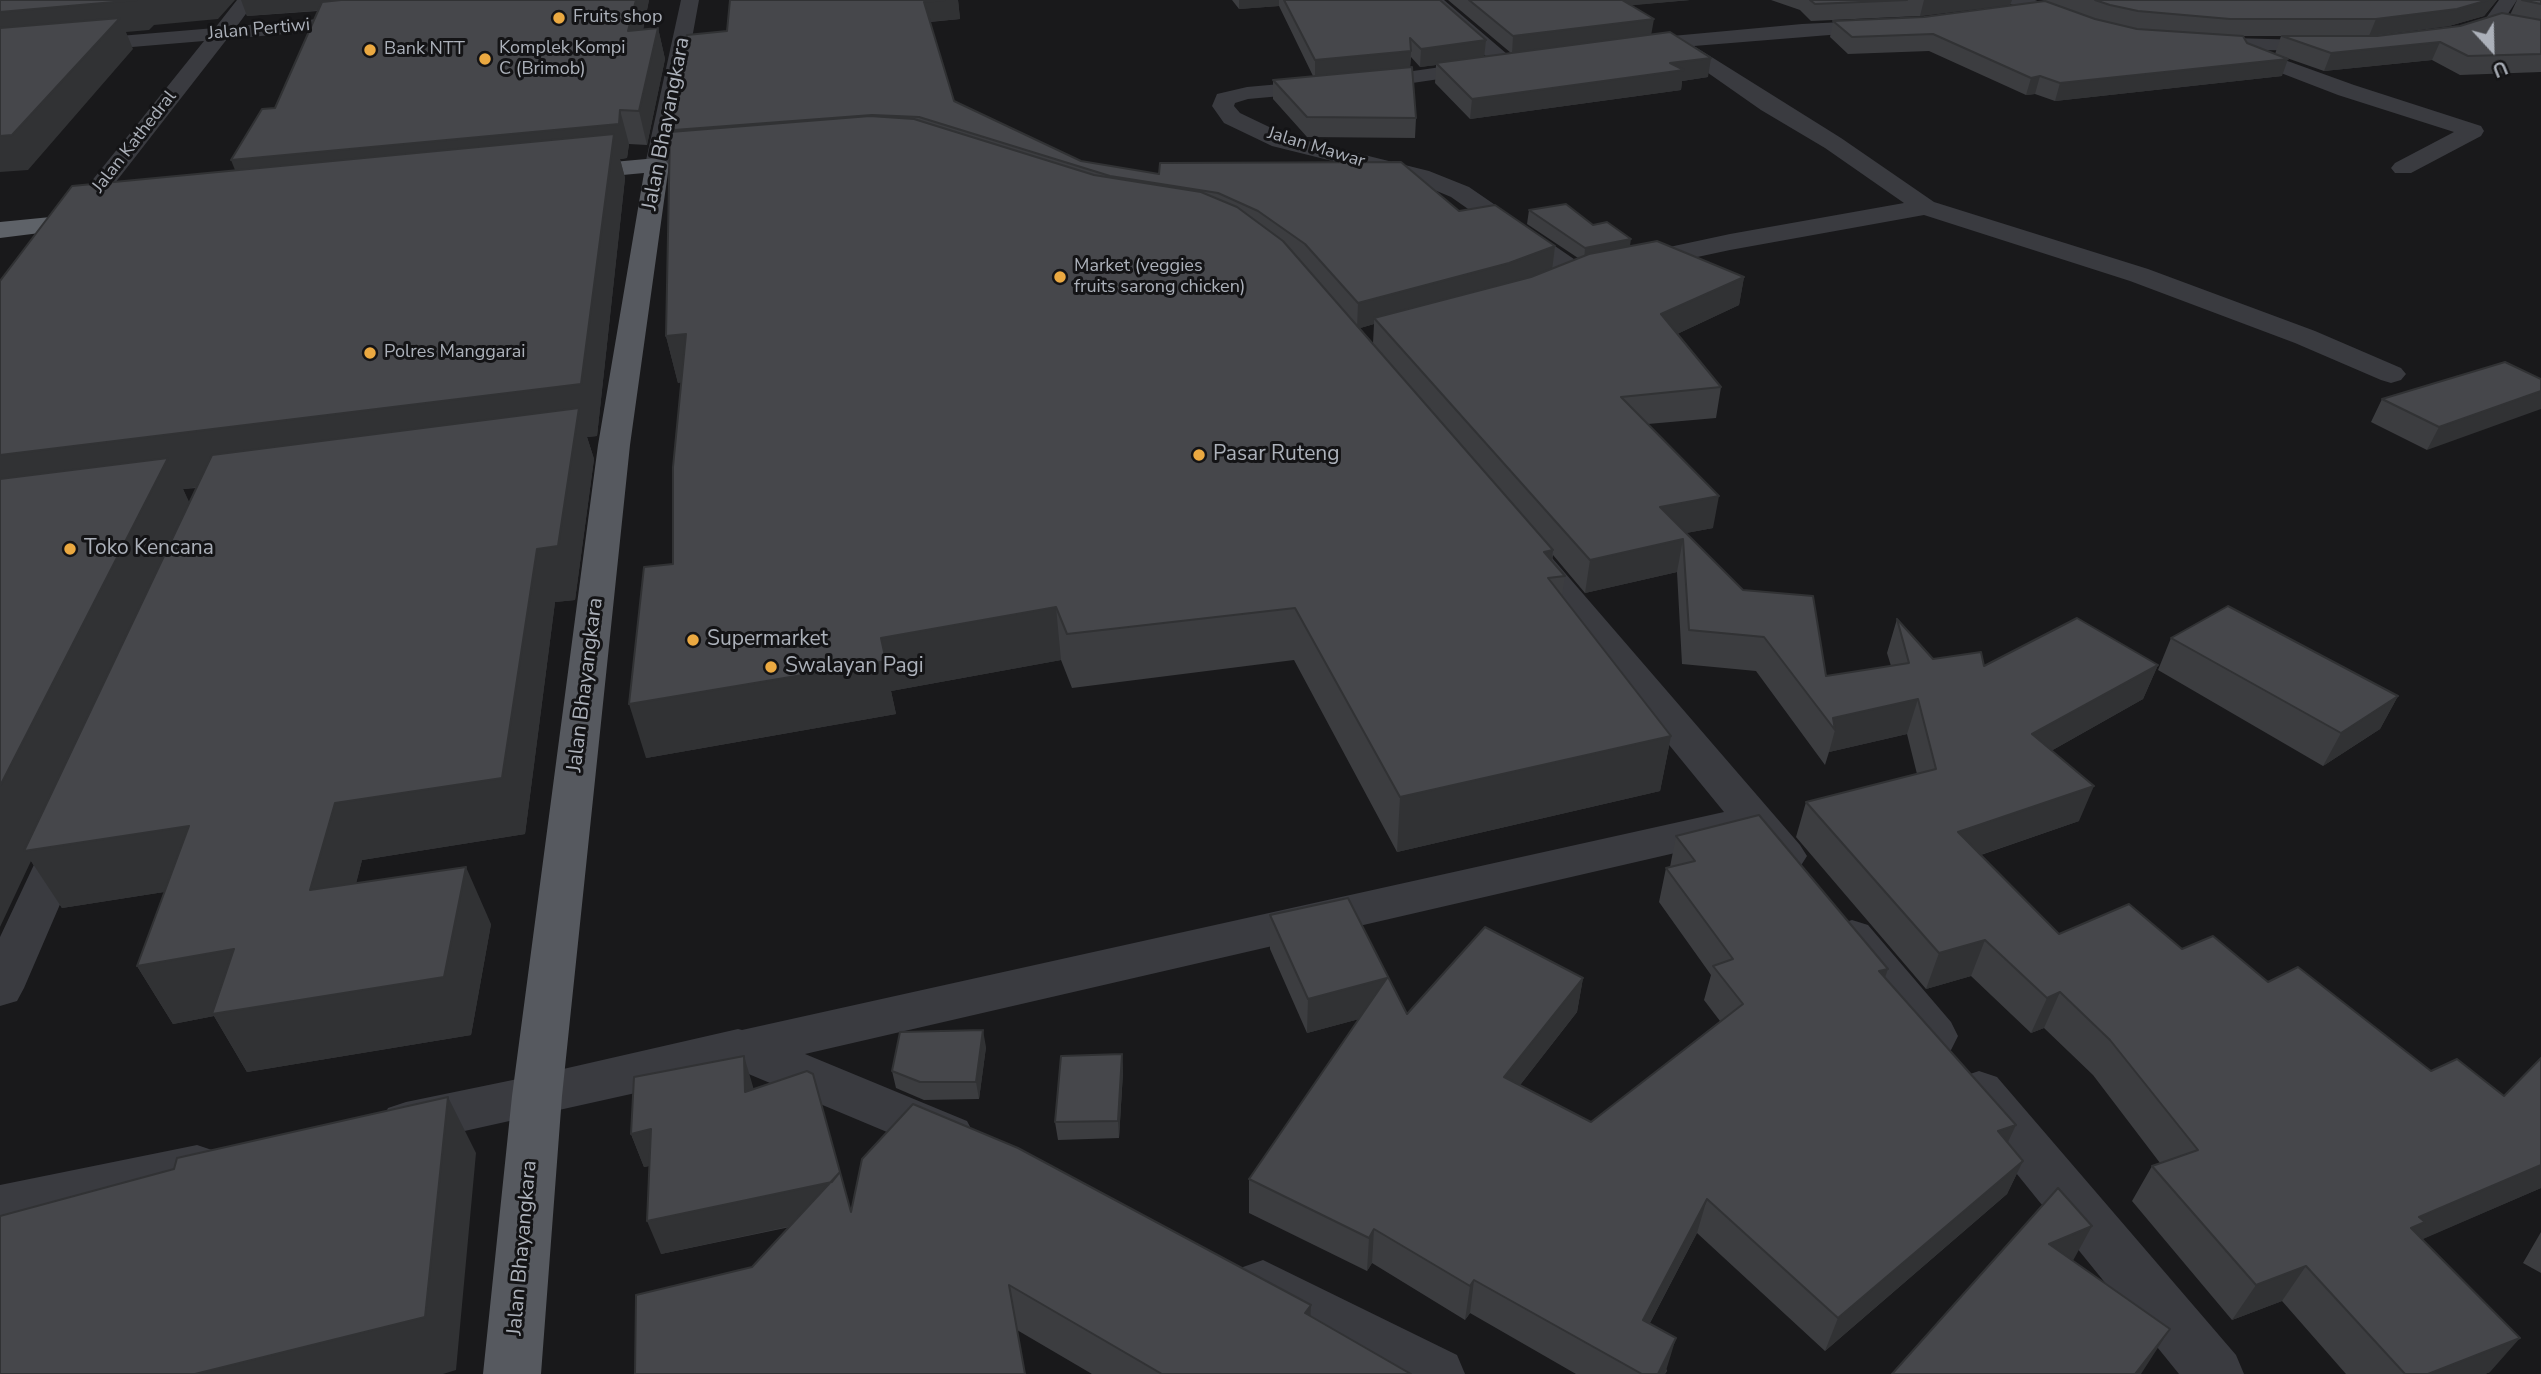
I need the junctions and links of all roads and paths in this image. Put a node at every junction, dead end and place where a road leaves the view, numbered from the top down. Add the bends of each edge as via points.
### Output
1 (247, 0) edge
2 (690, 0) edge
3 (1433, 0) edge
4 (2017, 0) edge
5 (2508, 0) edge
6 (2043, 9) junction
7 (2001, 15) edge
8 (384, 19) edge
9 (2493, 22) junction
10 (1907, 25) edge
11 (2517, 26) edge
12 (2098, 29) edge
13 (221, 33) junction
14 (2427, 40) edge
15 (2178, 41) edge
16 (1672, 42) junction
17 (2224, 45) junction
18 (2356, 45) edge
19 (1644, 46) edge
20 (0, 52) edge
21 (1534, 60) edge
22 (1507, 64) junction
23 (671, 163) junction
24 (2403, 168) dead end
25 (548, 175) edge
26 (1925, 207) junction
27 (99, 220) edge
28 (71, 223) junction
29 (0, 230) edge
30 (48, 256) edge
31 (1597, 270) junction
32 (1528, 293) edge
33 (2391, 374) dead end
34 (1507, 525) edge
35 (85, 799) edge
36 (1755, 820) junction
37 (0, 988) edge
38 (738, 1048) junction
39 (537, 1096) junction
40 (363, 1132) edge
41 (992, 1154) edge
42 (242, 1157) edge
43 (0, 1208) edge
44 (1216, 1261) edge
45 (512, 1374) edge
46 (1436, 1374) edge
47 (2214, 1374) edge

1 - 13 street, Jalan Kathedral
2 - 23 street, Jalan Bhayangkara
3 - 22 street
4 - 6 street
5 - 9 street
6 - 7 street
6 - 12 street
8 - 13 street, Jalan Pertiwi
9 - 11 street
9 - 14 street
10 - 16 street
13 - 20 street, Jalan Pertiwi
13 - 28 street, Jalan Kathedral
15 - 17 street
16 - 19 street
16 - 26 street
17 - 18 street
17 - 24 street via 2473,131
21 - 22 street
22 - 31 street, Jalan Mawar via 1247,93 1222,103 1232,118 1280,141 1421,176 1460,192
23 - 25 main road
23 - 39 main road, Jalan Bhayangkara via 600,446
26 - 31 street
26 - 33 street via 2139,275
27 - 28 main road
28 - 29 highway
28 - 30 highway, Jalan Kathedral
31 - 32 street
34 - 36 street
35 - 37 street
36 - 38 street
36 - 47 street
38 - 39 street
38 - 41 street
39 - 40 street
39 - 45 main road, Jalan Bhayangkara
42 - 43 street
44 - 46 street

